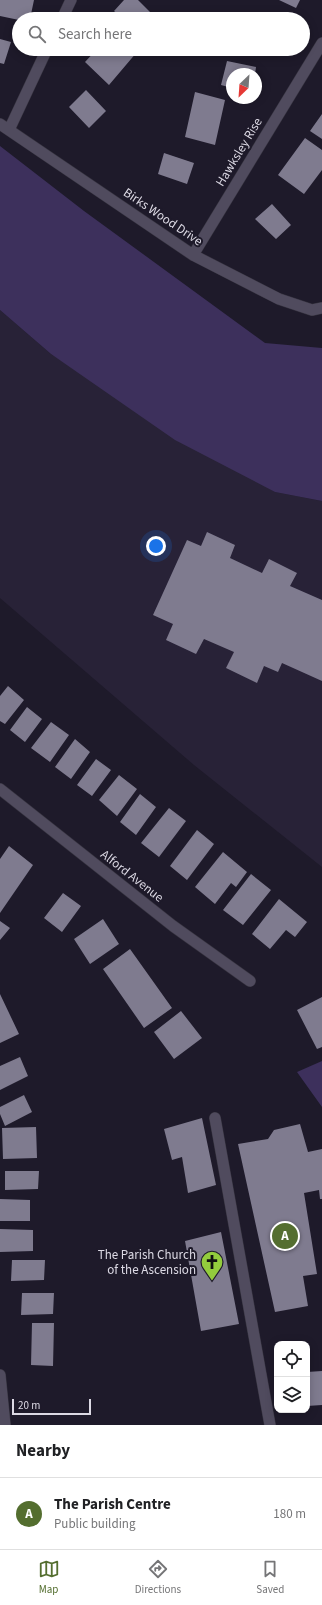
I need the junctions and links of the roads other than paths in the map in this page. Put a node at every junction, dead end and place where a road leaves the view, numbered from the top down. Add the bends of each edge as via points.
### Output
1 (71, 0) edge
2 (65, 12) edge
3 (322, 43) edge
4 (43, 56) edge
5 (4, 127) edge
6 (193, 255) junction
7 (322, 308) edge
8 (0, 789) edge
9 (250, 981) dead end
10 (215, 1118) dead end
11 (0, 1375) edge
12 (5, 1425) edge
13 (270, 1425) edge

1 - 2 street
3 - 6 street, Hawksley Rise
4 - 5 street
5 - 6 street, Birks Wood Drive
6 - 7 street, Birks Wood Drive via 279,299 312,310
8 - 9 street, Alford Avenue via 173,926
10 - 13 street
11 - 12 street

